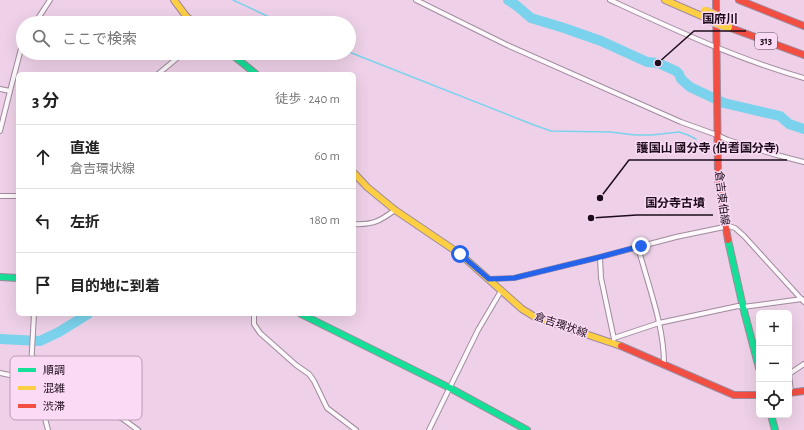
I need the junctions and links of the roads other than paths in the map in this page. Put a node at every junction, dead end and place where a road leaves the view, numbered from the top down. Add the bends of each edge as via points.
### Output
1 (50, 0) edge
2 (174, 0) edge
3 (416, 0) edge
4 (610, 0) edge
5 (665, 0) edge
6 (679, 0) edge
7 (716, 0) edge
8 (739, 0) edge
9 (704, 14) junction
10 (40, 16) edge
11 (186, 16) edge
12 (728, 24) junction
13 (804, 26) edge
14 (716, 47) junction
15 (804, 49) edge
16 (804, 55) edge
17 (18, 60) edge
18 (174, 60) edge
19 (239, 60) edge
20 (160, 72) edge
21 (254, 72) edge
22 (804, 78) edge
23 (0, 89) edge
24 (10, 91) junction
25 (0, 131) edge
26 (718, 131) junction
27 (804, 162) edge
28 (356, 175) edge
29 (0, 196) edge
30 (16, 196) edge
31 (395, 210) junction
32 (356, 224) edge
33 (725, 227) junction
34 (638, 247) junction
35 (600, 257) junction
36 (0, 277) edge
37 (16, 278) edge
38 (489, 279) junction
39 (501, 291) junction
40 (803, 300) edge
41 (743, 307) junction
42 (34, 316) edge
43 (254, 316) edge
44 (305, 316) edge
45 (659, 323) junction
46 (613, 340) junction
47 (32, 356) edge
48 (756, 357) edge
49 (664, 364) junction
50 (804, 364) edge
51 (0, 373) edge
52 (10, 375) edge
53 (789, 382) edge
54 (450, 388) junction
55 (804, 391) edge
56 (792, 392) edge
57 (756, 395) edge
58 (772, 418) edge
59 (45, 420) edge
60 (124, 420) edge
61 (48, 430) edge
62 (138, 430) edge
63 (356, 430) edge
64 (429, 430) edge
65 (527, 430) edge
66 (775, 430) edge

1 - 10 street
2 - 11 main road
3 - 26 street via 681,122
4 - 14 street
5 - 9 main road, 313
6 - 9 main road, 313
7 - 14 main road, 倉吉東伯線
8 - 13 main road
9 - 12 main road, 313, bridge
12 - 15 main road, 313
12 - 16 main road, 313
14 - 22 street
14 - 26 main road, 倉吉東伯線
17 - 24 street
18 - 20 street
19 - 21 main road
23 - 24 street
24 - 25 street
26 - 27 street via 728,140
26 - 33 main road, 倉吉東伯線 via 718,180
28 - 31 main road, 倉吉環状線
29 - 30 street
31 - 32 street via 379,221
31 - 38 main road, 倉吉環状線 via 460,254
33 - 34 street
33 - 40 street via 735,228
33 - 41 main road, 倉吉東伯線
34 - 35 street
34 - 45 street
35 - 38 street via 514,278
35 - 46 street via 601,278
36 - 37 main road
38 - 39 main road, 倉吉環状線
39 - 46 main road, 倉吉環状線 via 535,317
39 - 54 street via 478,330
40 - 41 street
41 - 45 street
41 - 48 main road, 倉吉東伯線
42 - 47 street
43 - 63 street via 254,324 260,333 309,374 327,408
44 - 54 main road
45 - 46 street
45 - 49 street
46 - 49 main road, 倉吉環状線
49 - 57 main road, 倉吉環状線 via 734,395
50 - 53 street via 789,374
51 - 52 street
54 - 64 street
54 - 65 main road
55 - 56 main road
58 - 66 main road
59 - 61 street
60 - 62 street

